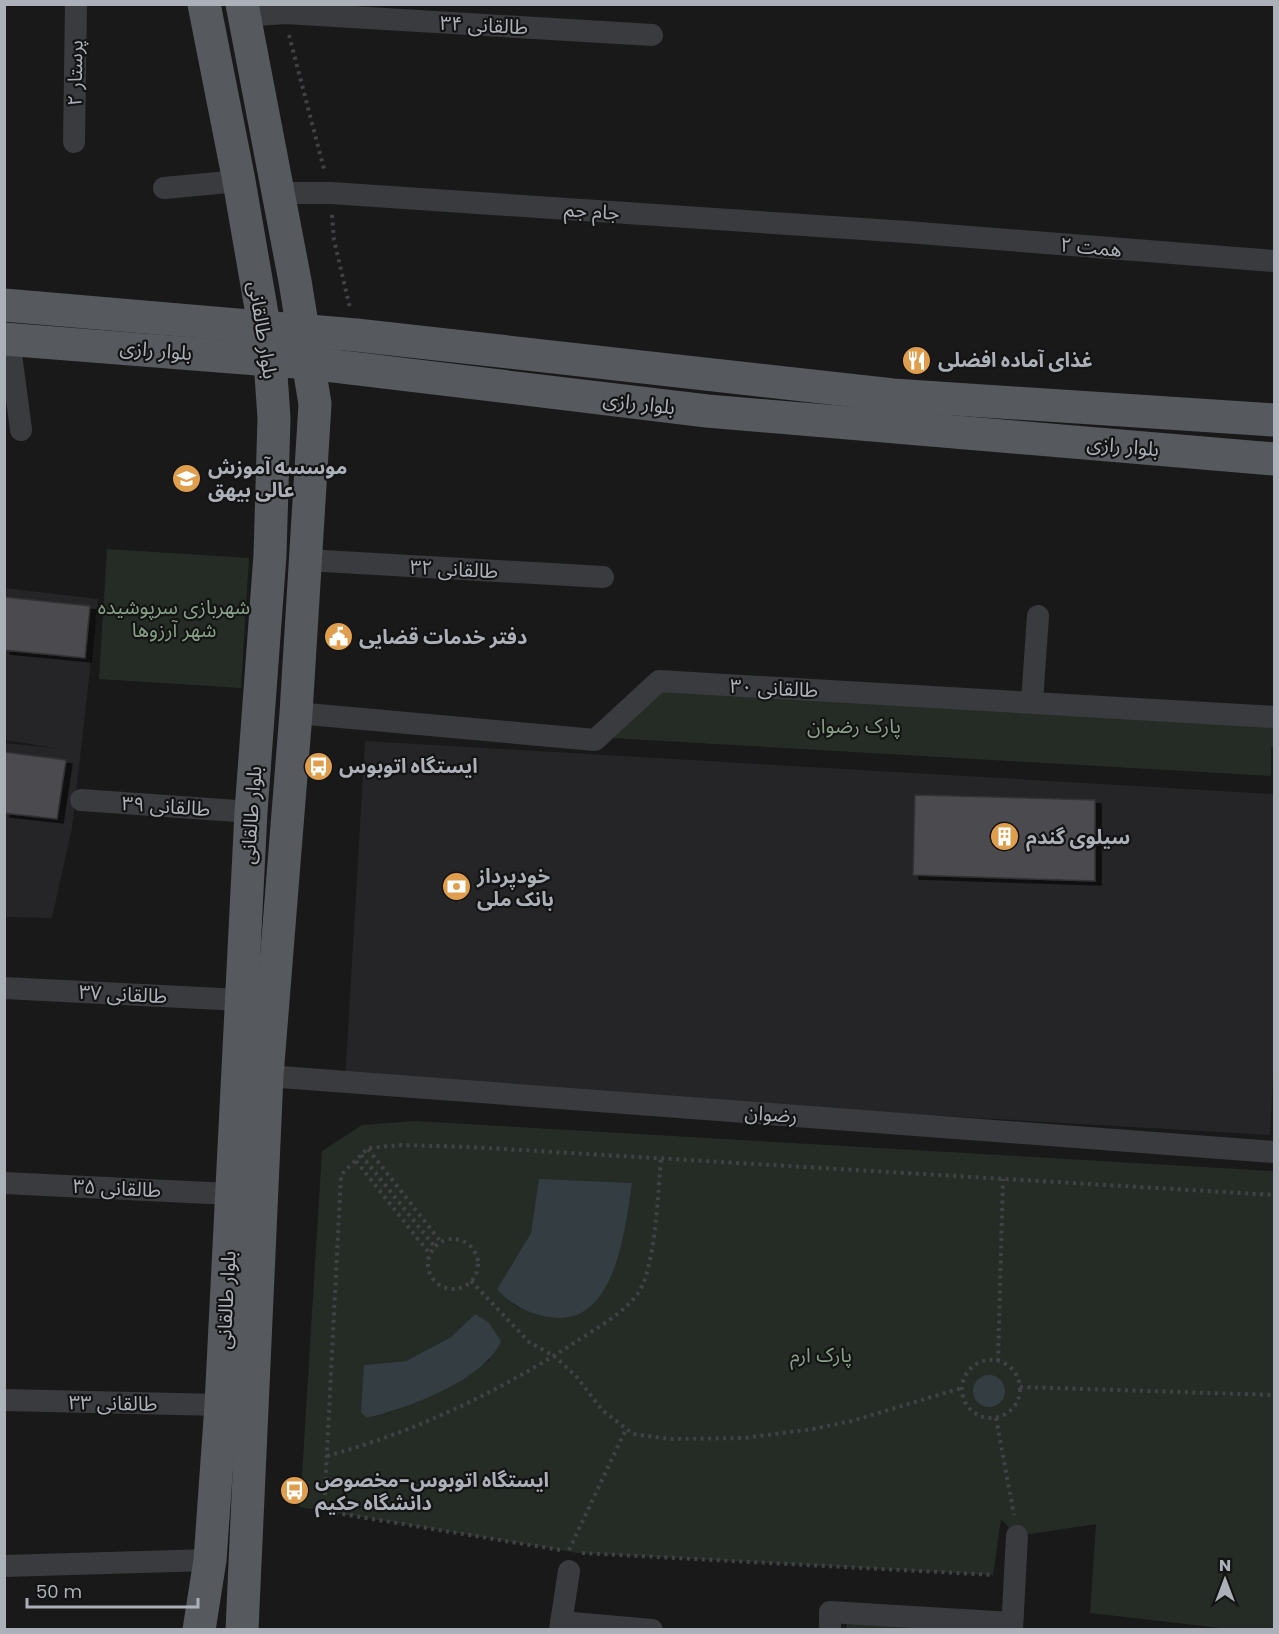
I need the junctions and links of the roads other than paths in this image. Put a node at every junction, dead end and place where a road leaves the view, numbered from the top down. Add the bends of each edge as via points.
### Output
1 (76, 4) edge
2 (204, 4) edge
3 (243, 10) edge
4 (652, 35) dead end
5 (74, 142) dead end
6 (239, 181) junction
7 (164, 189) dead end
8 (276, 193) junction
9 (907, 232) joint
10 (1275, 261) edge
11 (4, 305) edge
12 (262, 326) junction
13 (303, 331) junction
14 (7, 339) edge
15 (270, 360) junction
16 (309, 363) junction
17 (891, 411) junction
18 (1275, 420) edge
19 (21, 430) dead end
20 (1275, 459) edge
21 (306, 560) junction
22 (603, 577) dead end
23 (1038, 616) dead end
24 (1032, 702) junction
25 (296, 713) junction
26 (1275, 717) edge
27 (81, 800) dead end
28 (251, 812) junction
29 (4, 988) edge
30 (241, 1000) junction
31 (267, 1076) junction
32 (1275, 1152) edge
33 (4, 1182) edge
34 (230, 1194) junction
35 (4, 1400) edge
36 (221, 1406) junction
37 (1017, 1536) road end
38 (210, 1560) junction
39 (569, 1561) road end
40 (4, 1566) edge
41 (830, 1621) edge
42 (560, 1626) edge
43 (1012, 1626) edge
44 (199, 1629) edge
45 (242, 1629) edge
46 (652, 1629) edge

1 - 5 street, پرستار ۲
2 - 6 main road, بلوار طالقانی
3 - 4 street, طالقانی ۳۴
3 - 8 main road, بلوار طالقانی
6 - 7 street
6 - 12 main road, بلوار طالقانی
8 - 9 street, جام جم via 331,193
8 - 13 main road, بلوار طالقانی
9 - 10 street, همت ۲
11 - 12 main road, بلوار رازی
12 - 13 main road, بلوار رازی
12 - 15 main road, بلوار طالقانی
13 - 16 main road, بلوار طالقانی
13 - 17 main road, بلوار رازی
14 - 15 main road, بلوار رازی
14 - 19 street
15 - 16 main road, بلوار رازی
15 - 28 main road, بلوار طالقانی via 274,417 270,555
16 - 17 main road, بلوار رازی via 707,411
16 - 21 main road, بلوار طالقانی via 315,404
17 - 18 main road, بلوار رازی
17 - 20 main road, بلوار رازی
21 - 22 street, طالقانی ۳۲
21 - 25 main road, بلوار طالقانی
23 - 24 street
24 - 25 street, طالقانی ۳۰ via 660,681 596,740
24 - 26 street, طالقانی ۳۰
25 - 31 main road, بلوار طالقانی
27 - 28 street, طالقانی ۳۹
28 - 30 main road, بلوار طالقانی
29 - 30 street, طالقانی ۳۷
30 - 34 main road, بلوار طالقانی
31 - 32 street, رضوان
31 - 45 main road, بلوار طالقانی
33 - 34 street, طالقانی ۳۵
34 - 36 main road, بلوار طالقانی
35 - 36 street, طالقانی ۳۳
36 - 38 main road, بلوار طالقانی
37 - 43 street
38 - 40 street
38 - 44 main road, بلوار طالقانی
39 - 42 street
41 - 43 street
42 - 46 street

